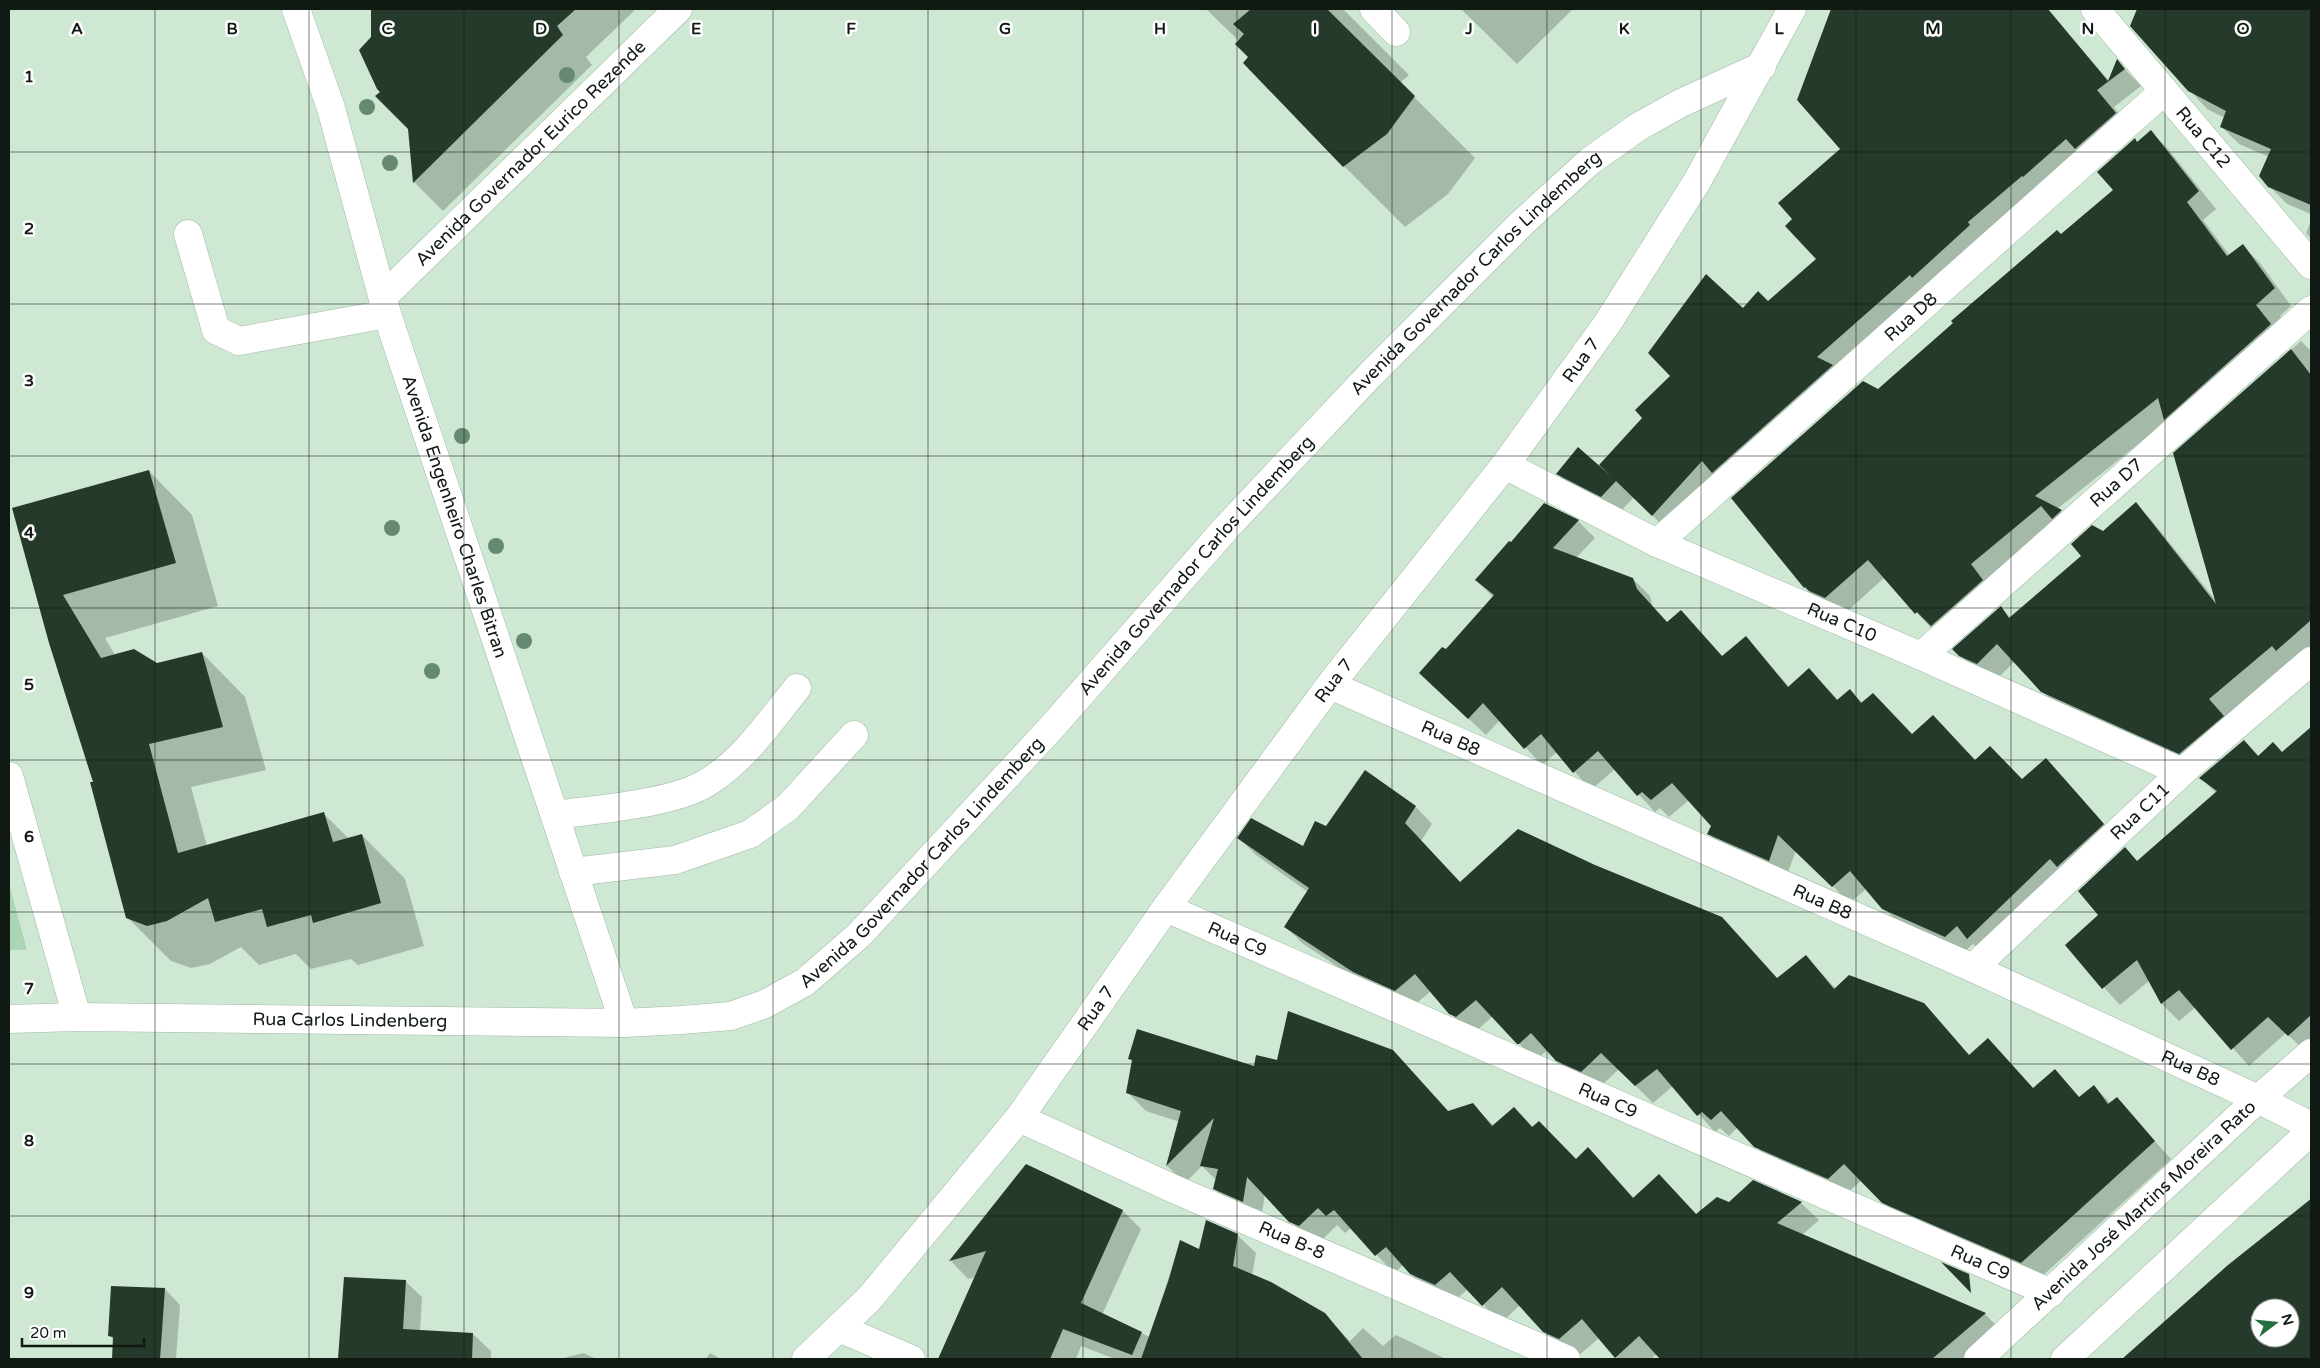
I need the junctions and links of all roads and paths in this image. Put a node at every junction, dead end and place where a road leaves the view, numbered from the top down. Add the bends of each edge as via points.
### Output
1 (296, 9) edge
2 (678, 9) edge
3 (1374, 9) edge
4 (1792, 9) edge
5 (2095, 9) edge
6 (1396, 32) dead end
7 (1762, 66) junction
8 (2164, 91) junction
9 (188, 234) dead end
10 (2311, 265) edge
11 (385, 306) junction
12 (2311, 310) edge
13 (1505, 466) junction
14 (1657, 543) junction
15 (1921, 656) junction
16 (2311, 661) edge
17 (1330, 684) junction
18 (797, 688) dead end
19 (854, 735) dead end
20 (2182, 772) junction
21 (9, 776) edge
22 (556, 814) junction
23 (573, 872) junction
24 (1166, 908) junction
25 (1973, 968) junction
26 (77, 1017) junction
27 (9, 1019) edge
28 (624, 1023) junction
29 (2311, 1052) edge
30 (2258, 1099) junction
31 (1019, 1118) junction
32 (2311, 1126) edge
33 (2311, 1132) edge
34 (2051, 1293) junction
35 (840, 1328) junction
36 (813, 1357) edge
37 (911, 1359) edge
38 (1566, 1359) edge
39 (1978, 1359) edge
40 (2065, 1359) edge

1 - 11 street, Avenida Engenheiro Charles Bitran via 331,108
2 - 11 street, Avenida Governador Eurico Rezende
3 - 6 street
4 - 7 street, Rua 7
5 - 8 street, Rua C12
7 - 13 street, Rua 7 via 1696,183 1607,324
7 - 28 street, Avenida Governador Carlos Lindemberg via 1681,103 1638,127 1590,161 1522,223 1363,382 1227,527 1052,727 859,935 805,982 765,1004 731,1016
8 - 10 street, Rua C12
8 - 14 street, Rua D8
9 - 11 street via 216,330 239,341
11 - 22 street, Avenida Engenheiro Charles Bitran
12 - 15 street, Rua D7
13 - 14 street, Rua C10
13 - 17 street, Rua 7
14 - 15 street, Rua C10
15 - 20 street, Rua C10
16 - 20 street, Rua C11
17 - 24 street, Rua 7
17 - 25 street, Rua B8
18 - 22 street via 744,752 707,783 666,799
19 - 23 street via 788,807 750,834 676,860
20 - 25 street, Rua C11
21 - 26 street
22 - 23 street, Avenida Engenheiro Charles Bitran
23 - 28 street, Avenida Engenheiro Charles Bitran
24 - 31 street, Rua 7
24 - 34 street, Rua C9
25 - 30 street, Rua B8
26 - 27 street
26 - 28 street, Rua Carlos Lindenberg
29 - 30 street, Avenida José Martins Moreira Rato
30 - 32 street, Rua B8
30 - 34 street, Avenida José Martins Moreira Rato
31 - 35 street, Rua 7 via 869,1299
31 - 38 street, Rua B-8
33 - 40 street
34 - 39 street, Avenida José Martins Moreira Rato
35 - 36 street, Rua 7
35 - 37 street

